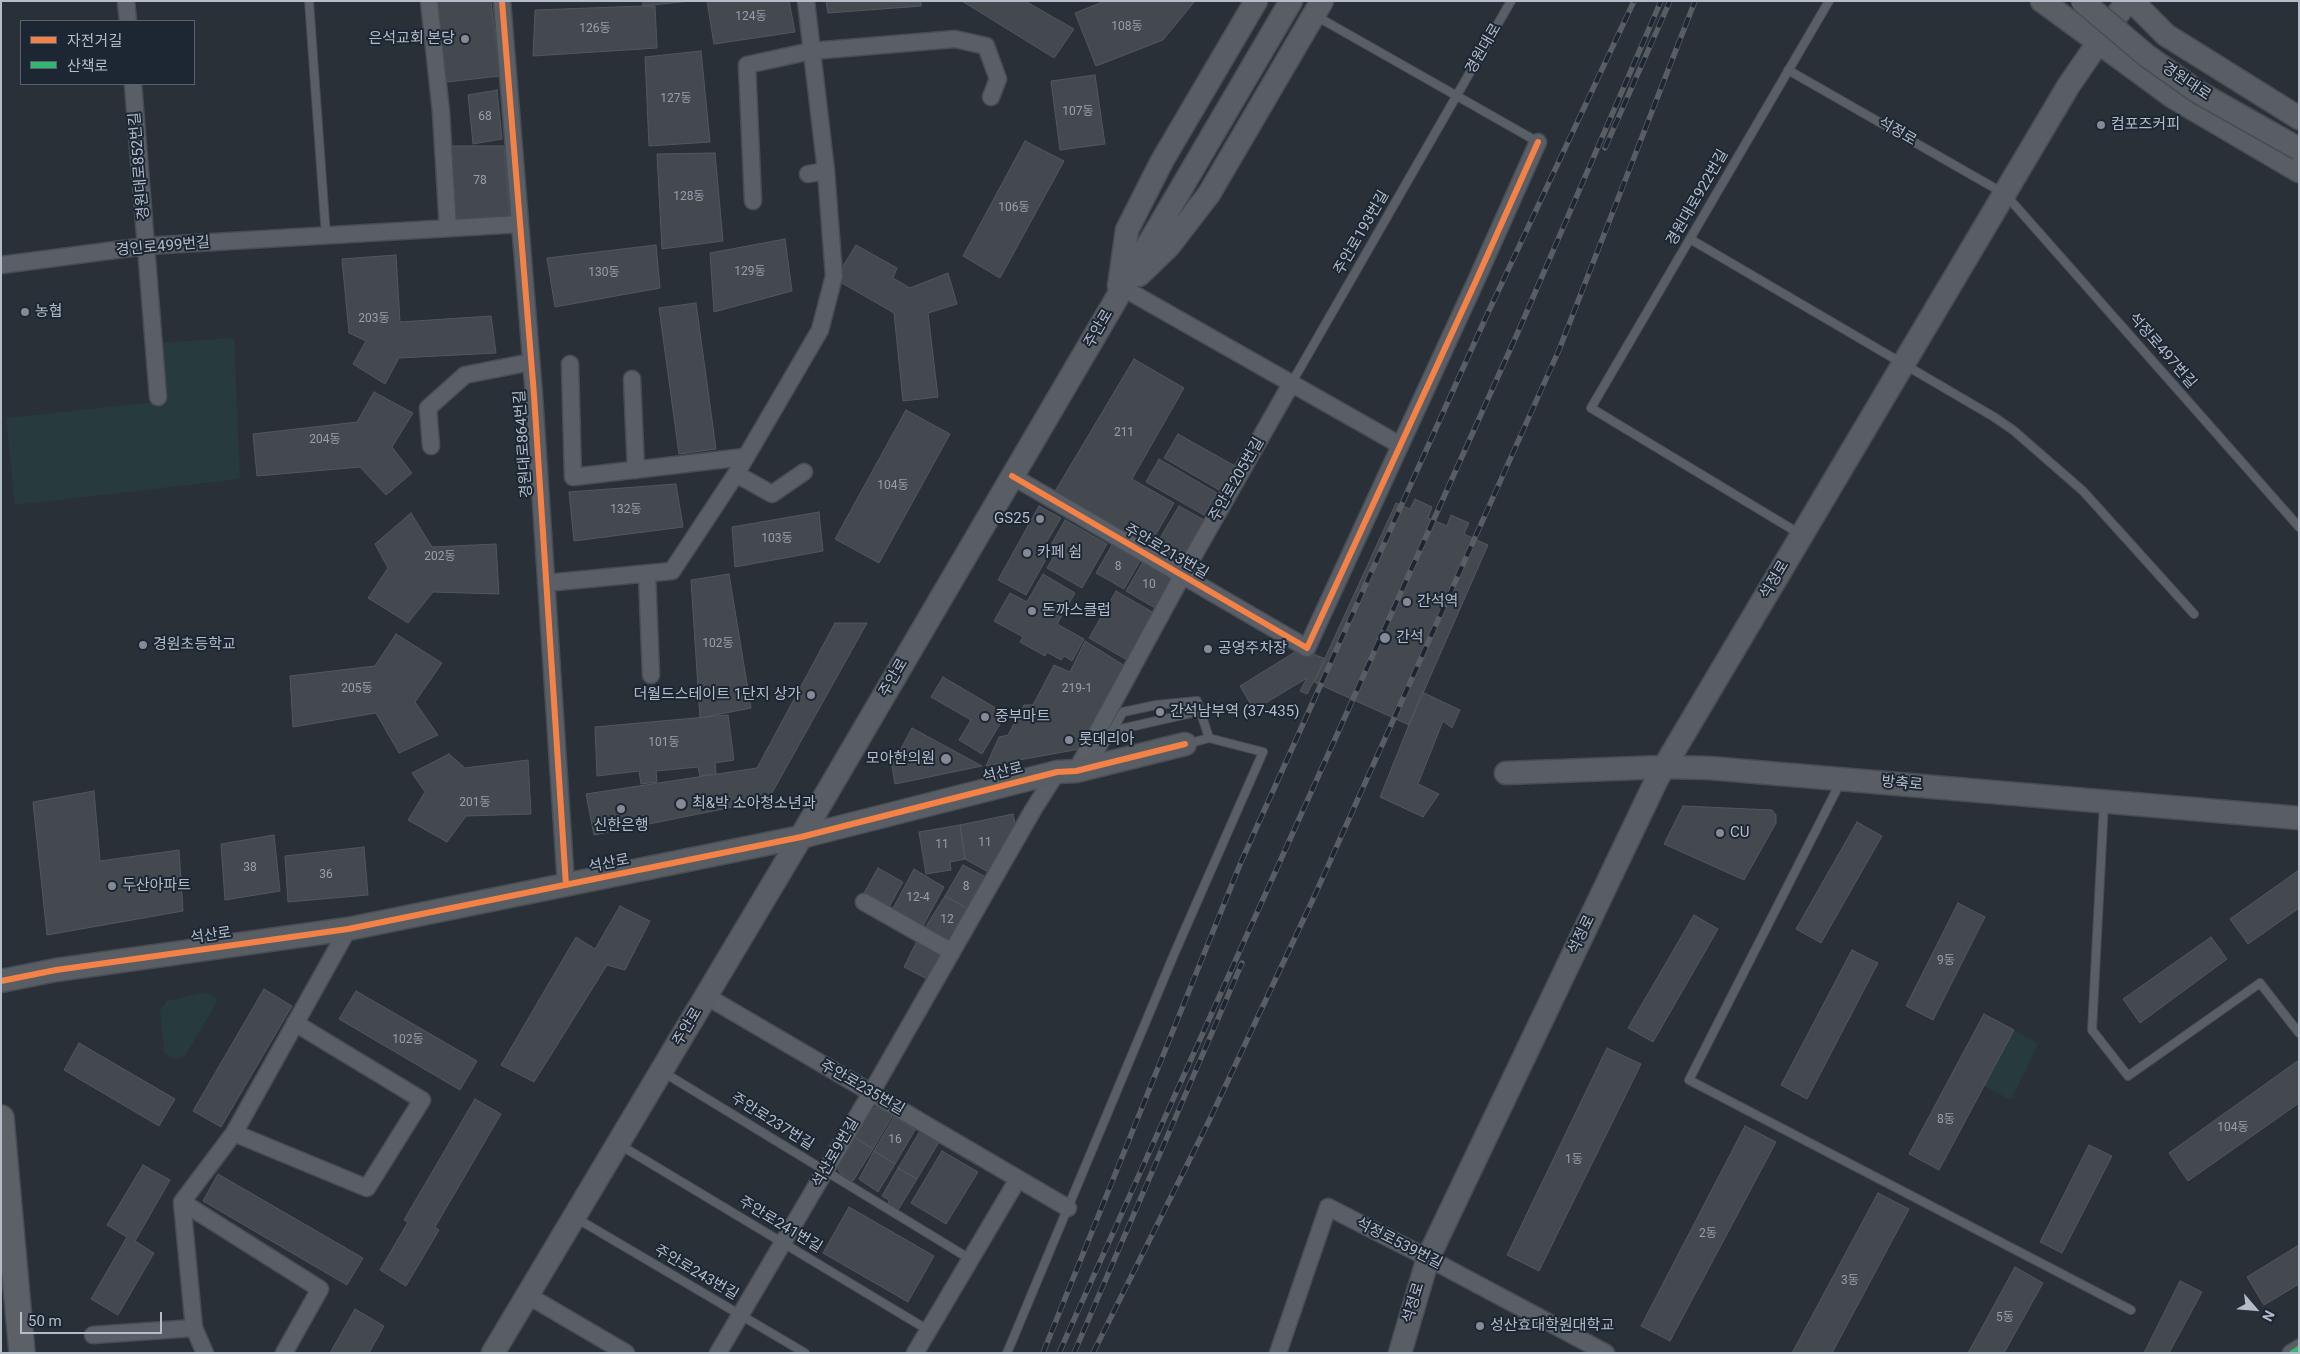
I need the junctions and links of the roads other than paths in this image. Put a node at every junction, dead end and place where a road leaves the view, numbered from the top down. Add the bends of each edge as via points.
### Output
1 (126, 1) edge
2 (309, 1) edge
3 (429, 1) edge
4 (502, 1) edge
5 (806, 1) edge
6 (1256, 1) edge
7 (1291, 1) edge
8 (1511, 1) edge
9 (1829, 1) edge
10 (2082, 1) edge
11 (2127, 1) edge
12 (2132, 1) edge
13 (2043, 2) edge
14 (1318, 8) edge
15 (128, 20) edge
16 (2100, 42) junction
17 (812, 51) junction
18 (1788, 70) junction
19 (133, 85) edge
20 (1457, 96) junction
21 (990, 97) dead end
22 (2299, 118) edge
23 (1538, 142) joint
24 (2299, 149) edge
25 (826, 171) junction
26 (2299, 171) edge
27 (808, 174) dead end
28 (2005, 194) junction
29 (753, 201) dead end
30 (520, 224) junction
31 (448, 228) junction
32 (326, 236) junction
33 (1690, 239) junction
34 (146, 246) junction
35 (1, 265) edge
36 (1121, 293) junction
37 (531, 362) junction
38 (570, 364) dead end
39 (1903, 364) junction
40 (632, 378) dead end
41 (1292, 384) junction
42 (158, 397) dead end
43 (1400, 445) junction
44 (431, 446) dead end
45 (744, 457) junction
46 (636, 470) junction
47 (804, 472) dead end
48 (736, 474) junction
49 (1012, 476) junction
50 (2299, 527) edge
51 (1802, 535) junction
52 (647, 574) junction
53 (1182, 576) junction
54 (546, 582) junction
55 (2194, 614) dead end
56 (650, 675) dead end
57 (1200, 711) junction
58 (1112, 731) junction
59 (1209, 738) junction
60 (1185, 744) joint
61 (1664, 768) junction
62 (1075, 770) junction
63 (1506, 773) dead end
64 (1842, 779) junction
65 (2104, 801) junction
66 (2299, 818) edge
67 (801, 837) junction
68 (566, 885) junction
69 (864, 902) dead end
70 (348, 929) junction
71 (952, 952) junction
72 (1, 981) edge
73 (706, 996) junction
74 (296, 1023) junction
75 (2299, 1033) edge
76 (662, 1071) junction
77 (871, 1093) junction
78 (1, 1118) edge
79 (234, 1133) junction
80 (618, 1144) junction
81 (825, 1171) junction
82 (1018, 1179) junction
83 (182, 1202) junction
84 (1068, 1208) junction
85 (574, 1217) junction
86 (6, 1234) edge
87 (782, 1243) junction
88 (1428, 1258) junction
89 (970, 1259) junction
90 (527, 1295) junction
91 (2131, 1310) dead end
92 (740, 1315) junction
93 (194, 1328) junction
94 (928, 1330) junction
95 (93, 1335) dead end
96 (2299, 1348) edge
97 (22, 1353) edge
98 (205, 1353) edge
99 (284, 1353) edge
100 (493, 1353) edge
101 (626, 1353) edge
102 (718, 1353) edge
103 (805, 1353) edge
104 (914, 1353) edge
105 (1007, 1353) edge
106 (1278, 1353) edge
107 (1400, 1353) edge
108 (1606, 1353) edge
109 (2291, 1353) edge

1 - 15 street
2 - 32 lane
3 - 31 street via 441,112
4 - 30 street, 경원대로864번길
5 - 17 street
6 - 36 main road via 1162,161 1127,230
7 - 36 main road, 주안로
8 - 20 lane, 경원대로
9 - 18 lane, 경원대로922번길
10 - 24 main road, 경원대로, bridge via 2147,56 2198,92
11 - 16 main road, 석정로
12 - 22 main road via 2166,35
13 - 16 main road
14 - 20 lane
14 - 36 main road via 1209,194 1169,246
16 - 26 main road via 2173,97
16 - 28 main road, 석정로 via 2070,85
17 - 21 street via 955,40 986,46 998,79
17 - 25 street
17 - 29 street via 747,64
18 - 28 lane, 석정로
18 - 33 lane, 경원대로922번길
19 - 34 street, 경원대로852번길
20 - 23 lane
20 - 41 lane, 주안로193번길
23 - 43 street
25 - 27 street
25 - 45 street via 834,276 820,330
28 - 39 main road, 석정로
28 - 50 lane, 석정로497번길
30 - 31 street, 경인로499번길
30 - 37 street, 경원대로864번길
31 - 32 street, 경인로499번길
32 - 34 street, 경인로499번길
33 - 39 lane
33 - 51 lane, 경원대로922번길 via 1591,408
34 - 35 street, 경인로499번길
34 - 42 street, 경원대로852번길
36 - 41 street
36 - 49 main road, 주안로
37 - 44 street via 465,375 428,408
37 - 54 street, 경원대로864번길
38 - 46 street via 573,477
39 - 51 main road, 석정로
39 - 55 lane via 2013,430 2083,492
40 - 46 street
41 - 43 street
41 - 53 street, 주안로205번길
43 - 53 street, 주안로213번길 via 1307,648
45 - 46 street
45 - 48 street
47 - 48 street via 772,494
48 - 52 street via 672,571
49 - 53 street, 주안로213번길
49 - 67 main road, 주안로
51 - 61 main road, 석정로
52 - 54 street
52 - 56 street
53 - 62 street, 주안로205번길
54 - 68 street, 경원대로864번길
57 - 58 lane
57 - 58 lane via 1197,701 1123,712
57 - 59 lane
58 - 62 lane
59 - 60 lane
59 - 84 lane via 1264,752 1175,952
60 - 62 main road, 석산로
61 - 63 main road, 방축로
61 - 64 main road, 방축로 via 1709,768
61 - 88 main road, 석정로
62 - 67 main road, 석산로
62 - 71 street, 석산로9번길 via 1033,810
64 - 65 main road, 방축로
64 - 91 lane via 1689,1080
65 - 66 main road, 방축로
65 - 75 lane via 2092,1030 2128,1076 2260,983
67 - 68 main road, 석산로
67 - 73 main road, 주안로
68 - 70 main road, 석산로
69 - 71 street
70 - 72 main road, 석산로 via 56,970
70 - 74 street
71 - 77 street, 석산로9번길
73 - 76 main road, 주안로
73 - 77 street, 주안로235번길
74 - 79 street
74 - 79 street via 422,1100 367,1188
76 - 80 main road, 주안로
76 - 81 lane, 주안로237번길
77 - 81 street, 석산로9번길
77 - 82 street, 주안로235번길
78 - 86 main road
79 - 83 street
80 - 85 main road, 주안로
80 - 87 lane, 주안로241번길
81 - 87 street, 석산로9번길
81 - 89 lane, 주안로237번길
82 - 84 street, 주안로235번길
82 - 89 street
83 - 93 street
83 - 99 street via 320,1289
84 - 105 lane
85 - 90 main road, 주안로
85 - 92 lane, 주안로243번길
86 - 97 main road
87 - 92 street, 석산로9번길
87 - 94 lane, 주안로241번길
88 - 106 street, 석정로539번길 via 1328,1208
88 - 107 main road, 석정로
88 - 108 street, 석정로539번길
89 - 94 street
90 - 100 main road, 주안로
90 - 101 street
92 - 102 street, 석산로9번길
92 - 103 lane, 주안로243번길
93 - 95 street
93 - 98 street
94 - 104 street
96 - 109 street

